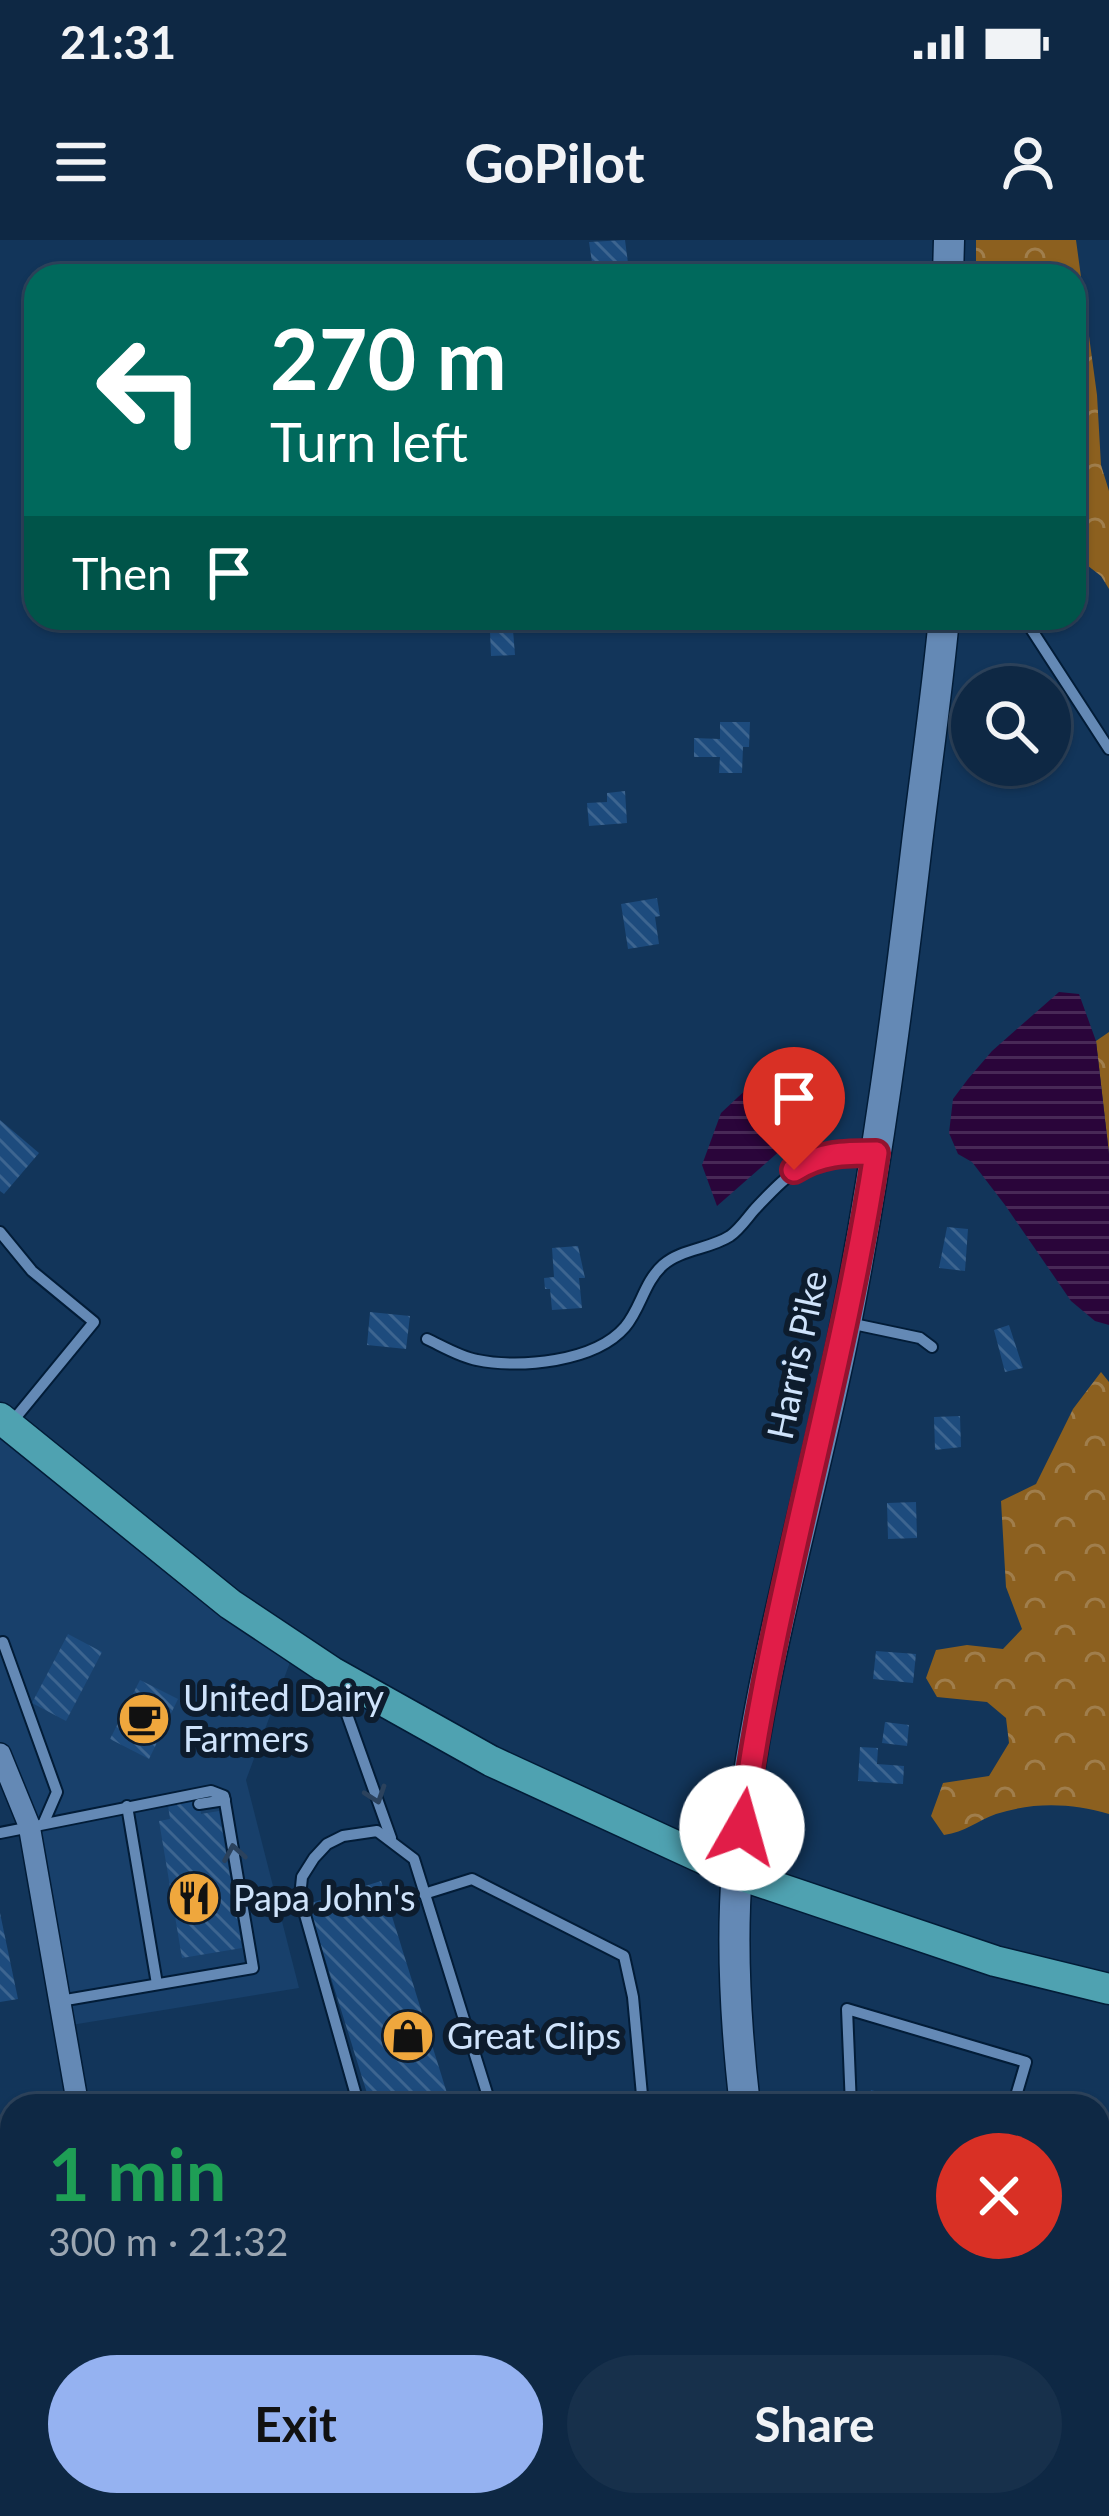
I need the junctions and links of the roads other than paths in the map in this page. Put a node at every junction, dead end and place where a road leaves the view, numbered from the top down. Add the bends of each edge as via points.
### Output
1 (943, 630) edge
2 (1032, 630) edge
3 (1109, 749) edge
4 (876, 1153) junction
5 (0, 1232) edge
6 (846, 1322) junction
7 (427, 1339) dead end
8 (932, 1347) dead end
9 (3, 1422) edge
10 (0, 1643) edge
11 (332, 1672) junction
12 (0, 1754) edge
13 (224, 1800) junction
14 (152, 1802) junction
15 (200, 1804) dead end
16 (127, 1806) junction
17 (169, 1809) dead end
18 (36, 1824) junction
19 (0, 1832) edge
20 (392, 1840) junction
21 (737, 1874) junction
22 (424, 1894) junction
23 (158, 1984) junction
24 (1109, 1989) edge
25 (60, 2001) junction
26 (76, 2094) edge
27 (356, 2094) edge
28 (486, 2094) edge
29 (642, 2094) edge
30 (745, 2094) edge
31 (851, 2094) edge
32 (1017, 2094) edge

1 - 4 main road, Harris Pike
2 - 3 lane
4 - 6 main road, Harris Pike
4 - 7 lane via 836,1153 794,1170 734,1234 668,1260 624,1328 602,1343 555,1361 512,1363 476,1360
5 - 9 lane via 32,1271 94,1322
6 - 8 lane
6 - 21 main road, Harris Pike via 762,1693
9 - 11 main road via 230,1604
10 - 18 lane via 57,1792
11 -> 20 lane
11 - 21 main road via 491,1761
12 - 18 street
13 - 14 lane via 211,1791
13 - 15 lane
23 -> 13 lane via 253,1968
14 - 16 lane
14 - 17 lane
16 - 18 lane
16 - 23 lane
18 - 19 lane
18 - 25 street
20 - 22 lane via 414,1859
20 - 27 lane via 359,1831 326,1844 302,1877 300,1897
21 - 24 main road
21 - 30 main road, Harris Pike
22 - 28 lane
22 - 29 lane via 472,1879 624,1956
23 - 25 lane
25 - 26 street
31 - 32 lane via 847,2009 1026,2062

